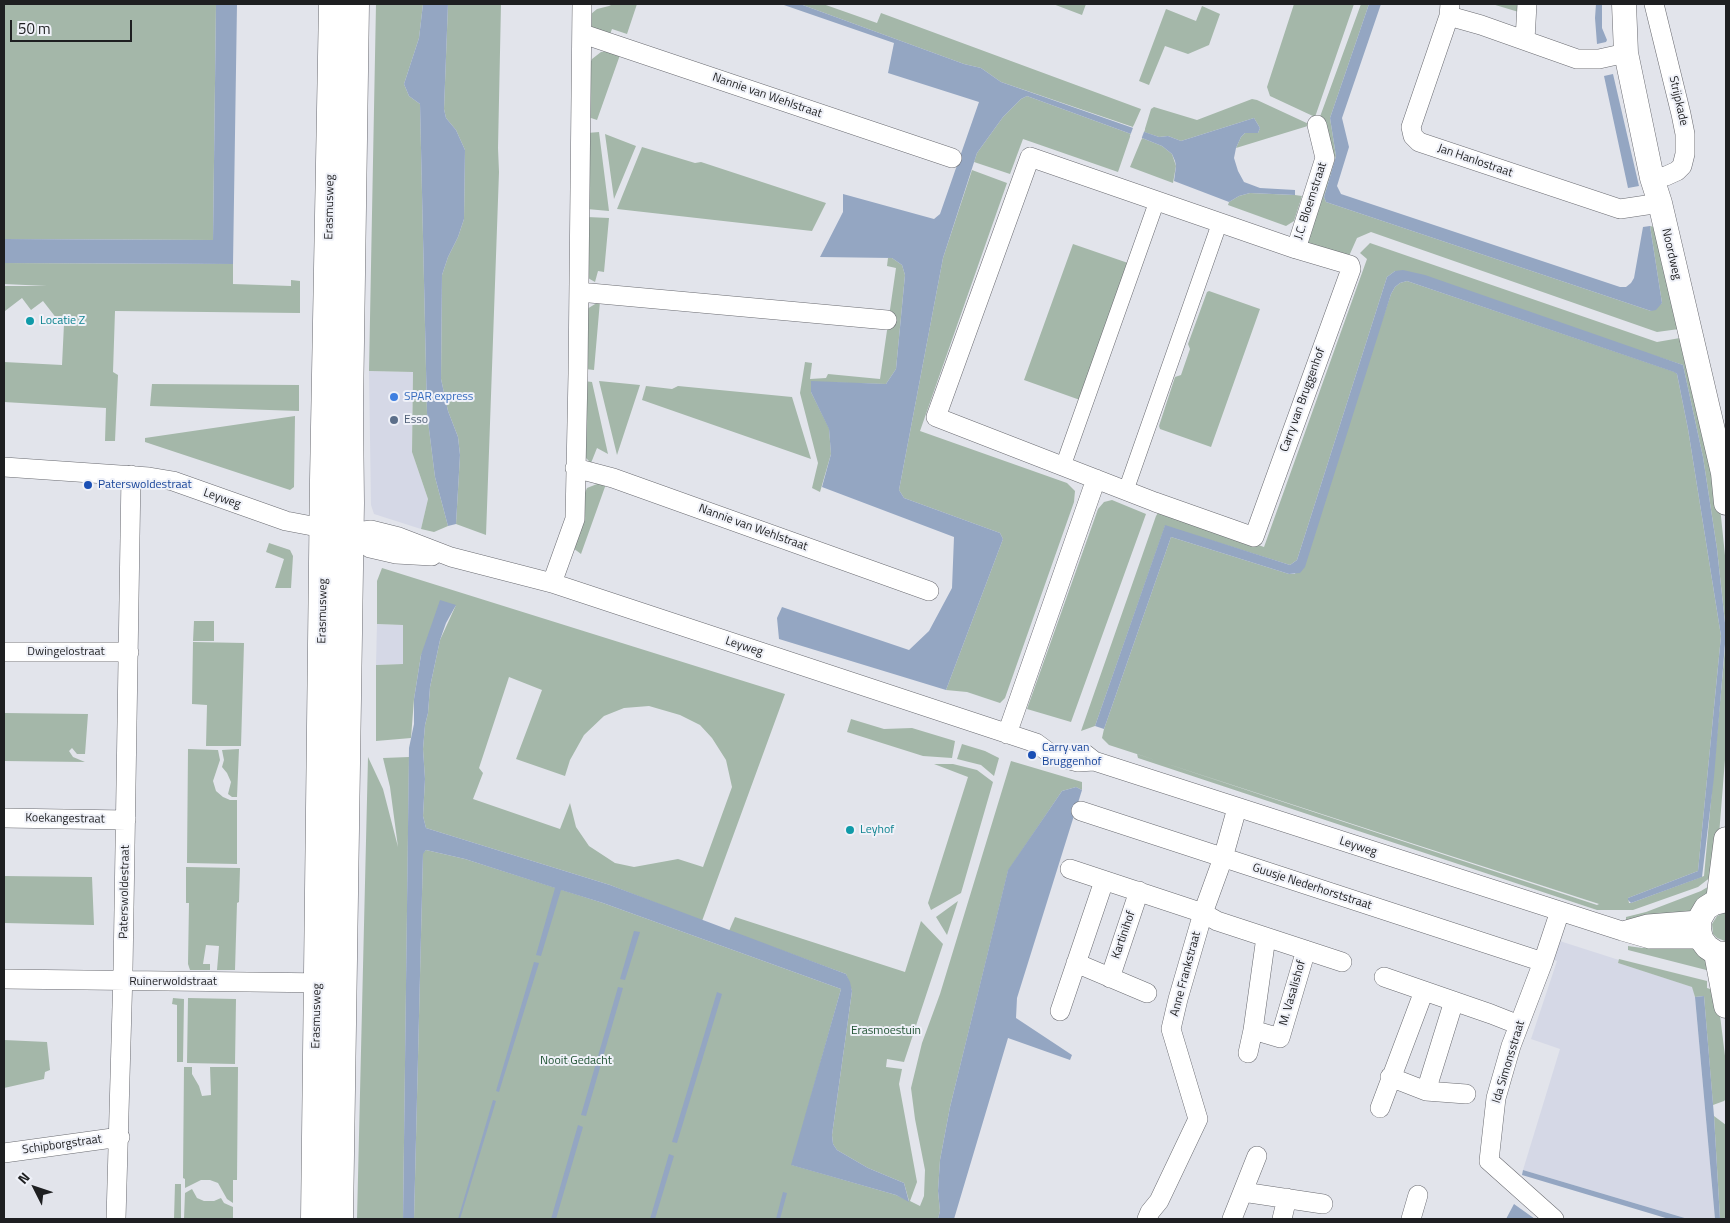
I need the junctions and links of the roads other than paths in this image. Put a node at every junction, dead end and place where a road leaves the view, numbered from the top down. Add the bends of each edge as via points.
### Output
1 (333, 4) edge
2 (355, 4) edge
3 (1527, 4) edge
4 (1624, 4) edge
5 (1654, 4) edge
6 (587, 6) edge
7 (1450, 10) edge
8 (583, 34) junction
9 (1525, 40) junction
10 (1626, 53) junction
11 (1317, 124) dead end
12 (952, 158) dead end
13 (1652, 178) junction
14 (1157, 201) junction
15 (1660, 203) junction
16 (1220, 222) junction
17 (1296, 249) junction
18 (579, 292) junction
19 (887, 320) dead end
20 (1063, 466) junction
21 (4, 467) edge
22 (576, 468) junction
23 (131, 475) junction
24 (1096, 479) junction
25 (1126, 490) junction
26 (1726, 503) edge
27 (337, 531) junction
28 (552, 583) junction
29 (929, 592) dead end
30 (4, 652) edge
31 (129, 652) junction
32 (1007, 734) junction
33 (1237, 808) junction
34 (1080, 811) dead end
35 (4, 818) edge
36 (126, 820) junction
37 (1726, 839) edge
38 (1223, 858) junction
39 (1070, 869) dead end
40 (1104, 881) junction
41 (1139, 892) junction
42 (1722, 901) edge
43 (1560, 911) junction
44 (1203, 913) junction
45 (1266, 937) junction
46 (1711, 941) edge
47 (1306, 950) junction
48 (1342, 962) dead end
49 (1543, 962) junction
50 (1076, 963) junction
51 (1384, 977) dead end
52 (1110, 978) junction
53 (4, 979) edge
54 (123, 982) junction
55 (330, 983) junction
56 (1424, 991) junction
57 (1147, 993) dead end
58 (1454, 1001) junction
59 (1726, 1006) edge
60 (1060, 1011) dead end
61 (1519, 1025) junction
62 (1253, 1030) junction
63 (1248, 1053) dead end
64 (1390, 1077) junction
65 (1426, 1091) junction
66 (1466, 1094) dead end
67 (1380, 1108) dead end
68 (120, 1137) junction
69 (4, 1153) edge
70 (1257, 1156) dead end
71 (1243, 1192) junction
72 (1418, 1195) dead end
73 (1287, 1198) junction
74 (1323, 1204) dead end
75 (1154, 1217) edge
76 (116, 1219) edge
77 (315, 1219) edge
78 (339, 1219) edge
79 (1232, 1219) edge
80 (1282, 1219) edge
81 (1411, 1219) edge
82 (1554, 1219) edge

1 - 27 main road, Erasmusweg
2 - 27 main road, Erasmusweg
3 - 9 street
4 - 10 street, Noordweg
5 - 13 street, Strijpkade via 1681,114 1685,154 1677,171
6 - 8 street
7 - 9 street, Jan Hanlostraat
7 - 15 street, Jan Hanlostraat via 1411,127 1419,142 1620,209
8 - 12 street, Nannie van Wehlstraat
8 - 18 street
9 - 10 street, Jan Hanlostraat via 1577,59 1599,59
10 - 13 street, Noordweg
11 - 17 street, J.C. Bloemstraat via 1325,158
13 - 15 street, Noordweg
14 - 16 street, Carry van Bruggenhof
14 - 20 street
14 - 20 street, Carry van Bruggenhof via 1030,157 936,417
15 - 26 street, Noordweg via 1723,473
16 - 17 street, Carry van Bruggenhof
16 - 25 street
17 - 25 street, Carry van Bruggenhof via 1350,264 1351,269 1254,536
18 - 19 street
18 - 22 street
20 - 24 street, Carry van Bruggenhof
21 - 23 street, Leyweg
22 - 28 street via 575,519
22 - 29 street, Nannie van Wehlstraat via 613,478
23 - 27 street, Leyweg via 173,481 286,520
23 - 31 street, Paterswoldestraat
24 - 25 street, Carry van Bruggenhof
24 - 32 street
27 - 28 street, Leyweg via 370,548 396,554 451,557
27 - 55 main road, Erasmusweg
28 - 32 street, Leyweg
30 - 31 street, Dwingelostraat
31 - 36 street, Paterswoldestraat
32 - 33 street, Leyweg via 1036,743 1056,742 1069,746 1080,750 1094,762
33 - 38 street, Anne Frankstraat
33 - 43 street, Leyweg
34 - 38 street, Guusje Nederhorststraat
35 - 36 street, Koekangestraat
36 - 54 street, Paterswoldestraat
37 - 42 street
38 - 44 street, Anne Frankstraat
38 - 49 street, Guusje Nederhorststraat
39 - 40 street
40 - 41 street
40 - 50 street
41 - 44 street
41 - 52 street, Kartinihof
42 - 46 street via 1706,908
43 - 46 street, Leyweg via 1622,931 1648,924
43 - 49 street, Ida Simonsstraat
44 - 45 street, M. Vasalishof
44 - 75 street, Anne Frankstraat via 1171,1029 1198,1119
45 - 47 street, M. Vasalishof
45 - 62 street
46 - 59 street
47 - 48 street, M. Vasalishof
47 - 62 street, M. Vasalishof via 1280,1038
49 - 61 street, Ida Simonsstraat
50 - 52 street
50 - 60 street
51 - 56 street
52 - 57 street
53 - 54 street, Ruinerwoldstraat
54 - 55 street, Ruinerwoldstraat
54 - 68 street, Paterswoldestraat
55 - 77 main road, Erasmusweg
55 - 78 main road, Erasmusweg
56 - 58 street
56 - 64 street
58 - 61 street
58 - 65 street
61 - 82 street, Ida Simonsstraat via 1496,1098 1489,1160
62 - 63 street
64 - 65 street
64 - 67 street
65 - 66 street
68 - 69 street, Schipborgstraat
68 - 76 street, Paterswoldestraat
70 - 71 street
71 - 73 street
71 - 79 street
72 - 81 street
73 - 74 street
73 - 80 street

